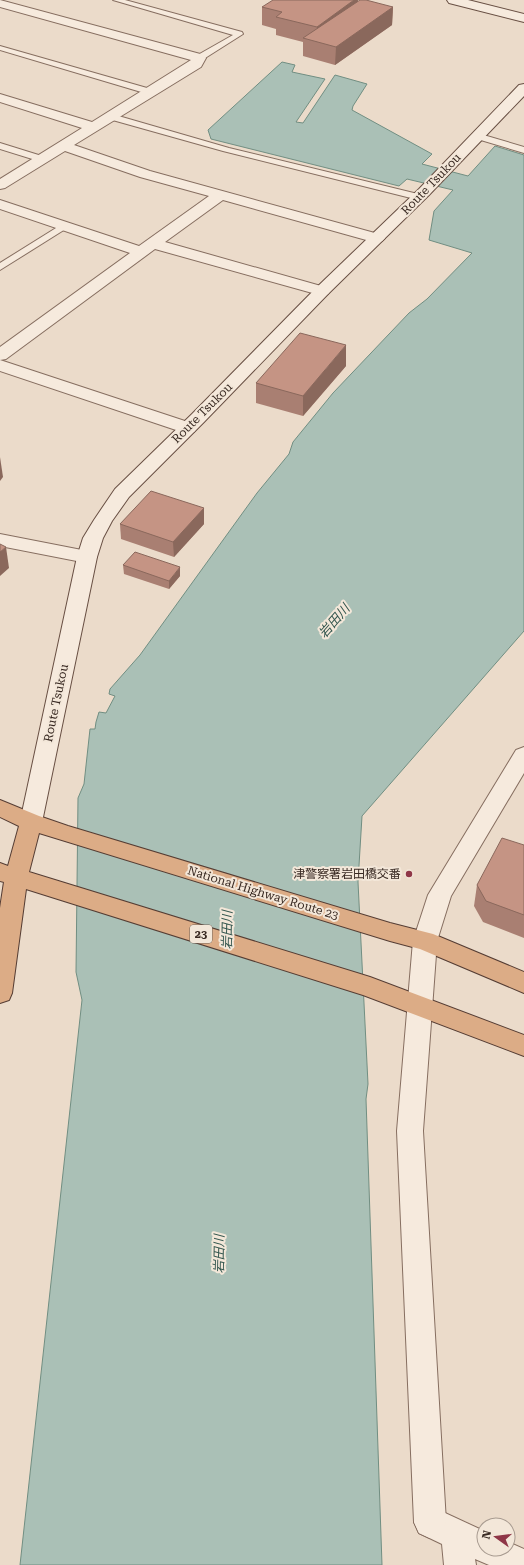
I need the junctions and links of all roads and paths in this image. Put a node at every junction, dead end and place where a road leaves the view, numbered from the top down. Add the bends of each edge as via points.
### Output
1 (117, 0) edge
2 (452, 0) edge
3 (0, 3) edge
4 (524, 18) edge
5 (0, 48) edge
6 (199, 58) junction
7 (524, 88) edge
8 (151, 92) junction
9 (0, 98) edge
10 (112, 117) junction
11 (93, 127) junction
12 (476, 138) junction
13 (0, 146) edge
14 (63, 146) junction
15 (524, 150) edge
16 (42, 159) junction
17 (0, 185) edge
18 (220, 194) junction
19 (422, 194) junction
20 (0, 204) edge
21 (64, 226) junction
22 (377, 238) junction
23 (147, 248) junction
24 (0, 267) edge
25 (322, 291) junction
26 (0, 355) edge
27 (0, 365) edge
28 (188, 428) junction
29 (0, 540) edge
30 (87, 557) junction
31 (524, 755) edge
32 (0, 808) edge
33 (31, 822) junction
34 (16, 877) edge
35 (425, 941) junction
36 (524, 982) edge
37 (0, 993) edge
38 (420, 1006) junction
39 (524, 1046) edge
40 (471, 1541) edge
41 (506, 1557) edge
42 (460, 1565) edge
43 (524, 1565) edge

1 - 6 lane via 239,34
2 - 4 street
3 - 6 street
5 - 8 lane
6 - 8 street via 196,64
7 - 12 street, Route Tsukou
8 - 10 street
9 - 11 street
10 - 11 street
10 - 19 lane via 179,138
11 - 14 street
12 - 15 lane
12 - 19 street, Route Tsukou
13 - 16 lane
14 - 16 street
14 - 18 street via 139,172
16 - 17 street
18 - 22 street
18 - 23 street
19 - 22 street, Route Tsukou
20 - 21 street
21 - 23 street
21 - 24 lane
22 - 25 street, Route Tsukou
23 - 25 street
23 - 26 street
25 - 28 street, Route Tsukou
27 - 28 street
28 - 30 street, Route Tsukou via 122,493 102,520
29 - 30 street
30 - 33 street, Route Tsukou
31 - 35 street via 440,895
32 - 33 highway, National Highway Route 23
33 - 34 highway
33 - 35 highway, National Highway Route 23
34 - 37 highway
34 - 38 highway, 23 via 370,987
35 - 36 highway, National Highway Route 23
35 - 38 street
38 - 39 highway, 23
38 - 40 street via 410,1131 430,1522
40 - 42 street
41 - 43 street

